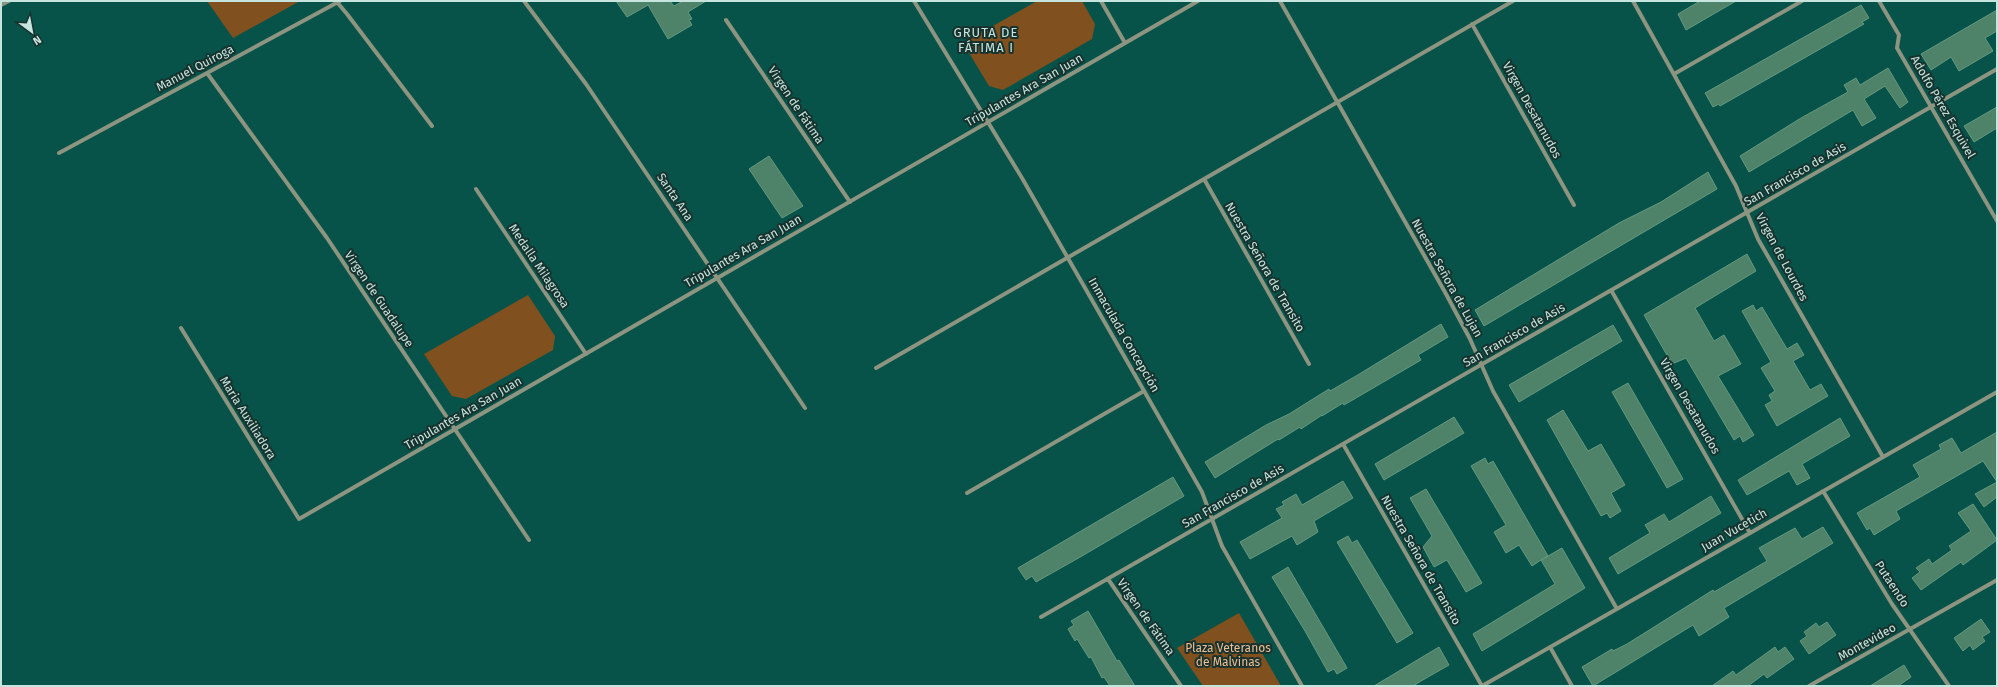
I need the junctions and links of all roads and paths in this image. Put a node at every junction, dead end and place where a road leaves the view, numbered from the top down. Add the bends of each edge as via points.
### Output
1 (9, 1) edge
2 (524, 1) edge
3 (914, 1) edge
4 (1101, 1) edge
5 (1198, 1) edge
6 (1280, 1) edge
7 (1512, 1) edge
8 (1633, 1) edge
9 (1802, 1) edge
10 (1879, 1) edge
11 (338, 2) edge
12 (1, 6) edge
13 (726, 20) dead end
14 (1472, 24) junction
15 (1124, 43) junction
16 (1997, 69) edge
17 (207, 73) junction
18 (1674, 74) junction
19 (1337, 102) junction
20 (1931, 107) junction
21 (988, 122) junction
22 (432, 126) dead end
23 (59, 153) dead end
24 (1204, 179) junction
25 (476, 189) dead end
26 (850, 202) junction
27 (1574, 205) dead end
28 (1747, 213) junction
29 (1997, 221) edge
30 (1068, 258) junction
31 (717, 278) junction
32 (1612, 290) junction
33 (181, 328) dead end
34 (586, 354) junction
35 (1309, 364) dead end
36 (1481, 365) junction
37 (876, 368) dead end
38 (1144, 391) junction
39 (1997, 392) edge
40 (805, 408) dead end
41 (455, 429) junction
42 (1343, 444) junction
43 (1883, 457) junction
44 (1823, 491) junction
45 (967, 492) dead end
46 (299, 519) joint
47 (1212, 519) junction
48 (1750, 533) junction
49 (529, 540) dead end
50 (1108, 579) junction
51 (1997, 580) edge
52 (1617, 608) junction
53 (1041, 617) dead end
54 (1910, 629) junction
55 (1550, 647) junction
56 (1181, 686) edge
57 (1302, 686) edge
58 (1482, 686) edge
59 (1572, 686) edge
60 (1810, 686) edge
61 (1949, 686) edge

1 - 12 street
2 - 31 street, Santa Ana via 586,84
3 - 21 street, Inmaculada Concepción
4 - 15 street
5 - 15 street, Tripulantes Ara San Juan
6 - 19 street, Nuestra Señora de Lujan
7 - 14 street
8 - 18 street, Virgen de Lourdes
9 - 18 street
10 - 20 street, Adolfo Pérez Esquivel via 1899,36 1897,48
11 - 17 street, Manuel Quiroga
11 - 22 street
13 - 26 street, Virgen de Fátima
14 - 19 street
14 - 27 street, Virgen Desatanudos
15 - 21 street, Tripulantes Ara San Juan
16 - 20 street, San Francisco de Asis
17 - 23 street, Manuel Quiroga
17 - 41 street, Virgen de Guadalupe via 327,238
18 - 28 street, Virgen de Lourdes via 1736,186
19 - 24 street
19 - 36 street, Nuestra Señora de Lujan via 1446,294
20 - 28 street, San Francisco de Asis
20 - 29 street, Adolfo Pérez Esquivel
21 - 26 street, Tripulantes Ara San Juan
21 - 30 street, Inmaculada Concepción
24 - 30 street
24 - 35 street, Nuestra Señora de Transito
25 - 34 street, Medalla Milagrosa
26 - 31 street, Tripulantes Ara San Juan
28 - 32 street, San Francisco de Asis
28 - 43 street, Virgen de Lourdes via 1758,239
30 - 37 street
30 - 38 street, Inmaculada Concepción
31 - 34 street, Tripulantes Ara San Juan
31 - 40 street, Santa Ana
32 - 36 street, San Francisco de Asis
32 - 48 street, Virgen Desatanudos
33 - 46 street, Maria Auxiliadora
34 - 41 street, Tripulantes Ara San Juan
36 - 42 street, San Francisco de Asis
36 - 52 street, Nuestra Señora de Lujan via 1493,391
38 - 45 street
38 - 47 street, Inmaculada Concepción via 1202,492
39 - 43 street, Juan Vucetich
41 - 46 street, Tripulantes Ara San Juan
41 - 49 street, Virgen de Guadalupe
42 - 47 street, San Francisco de Asis
42 - 58 street, Nuestra Señora de Transito
43 - 44 street, Juan Vucetich
44 - 48 street, Juan Vucetich
44 - 54 street, Putaendo
47 - 50 street, San Francisco de Asis
47 - 57 street, Inmaculada Concepción via 1222,546
48 - 52 street, Juan Vucetich
50 - 53 street, San Francisco de Asis
50 - 56 street, Virgen de Fátima
51 - 54 street, Montevideo
52 - 55 street, Juan Vucetich
54 - 60 street, Montevideo
54 - 61 street, Putaendo
55 - 58 street, Juan Vucetich
55 - 59 street

